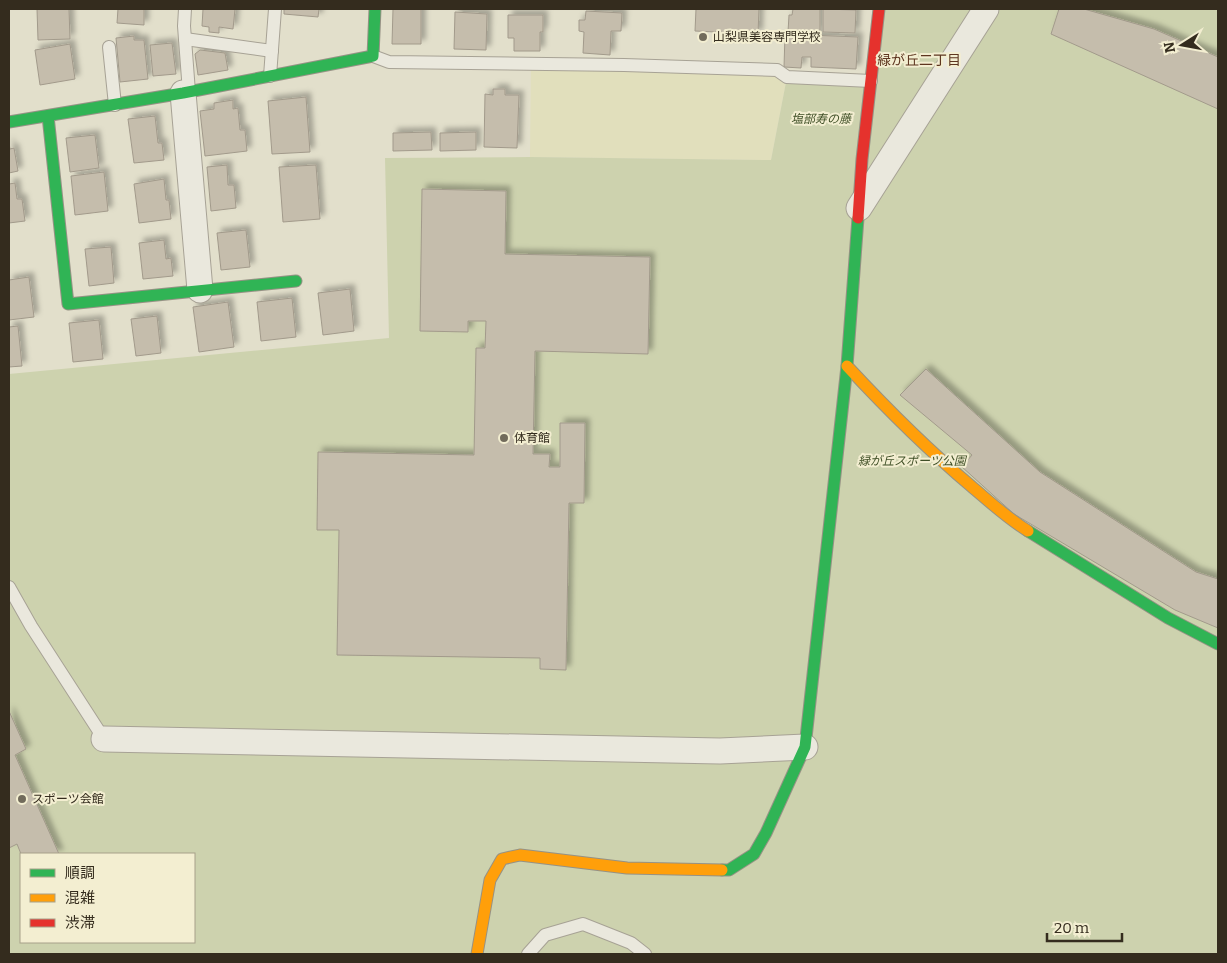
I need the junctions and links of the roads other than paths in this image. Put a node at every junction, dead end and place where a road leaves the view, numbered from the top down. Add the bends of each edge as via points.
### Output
1 (185, 9) edge
2 (275, 9) edge
3 (376, 9) edge
4 (879, 9) edge
5 (986, 9) edge
6 (185, 40) junction
7 (109, 47) dead end
8 (272, 51) junction
9 (373, 56) junction
10 (270, 76) junction
11 (872, 81) junction
12 (186, 93) junction
13 (115, 105) junction
14 (48, 116) junction
15 (9, 122) edge
16 (859, 208) junction
17 (296, 281) dead end
18 (200, 290) junction
19 (847, 366) junction
20 (9, 587) edge
21 (1218, 644) edge
22 (104, 739) joint
23 (805, 747) junction
24 (477, 954) edge
25 (528, 954) edge
26 (645, 954) edge

1 - 6 lane
2 - 8 lane
3 - 9 street
4 - 11 street
5 - 16 street
6 - 8 lane
6 - 12 lane
7 - 13 lane
8 - 10 lane
9 - 10 street
9 - 11 lane via 390,62 777,70 787,77
10 - 12 street
11 - 16 street
12 - 13 street
12 - 18 street
13 - 14 street
14 - 15 street
14 - 18 street via 68,304
16 - 19 street
17 - 18 street
19 - 21 street via 954,472 1010,520 1168,618
19 - 23 street
20 - 22 lane
22 - 23 street via 720,752
23 - 24 street via 754,854 729,870 626,868 520,855 502,859 490,880
25 - 26 lane via 545,935 583,924 631,943

